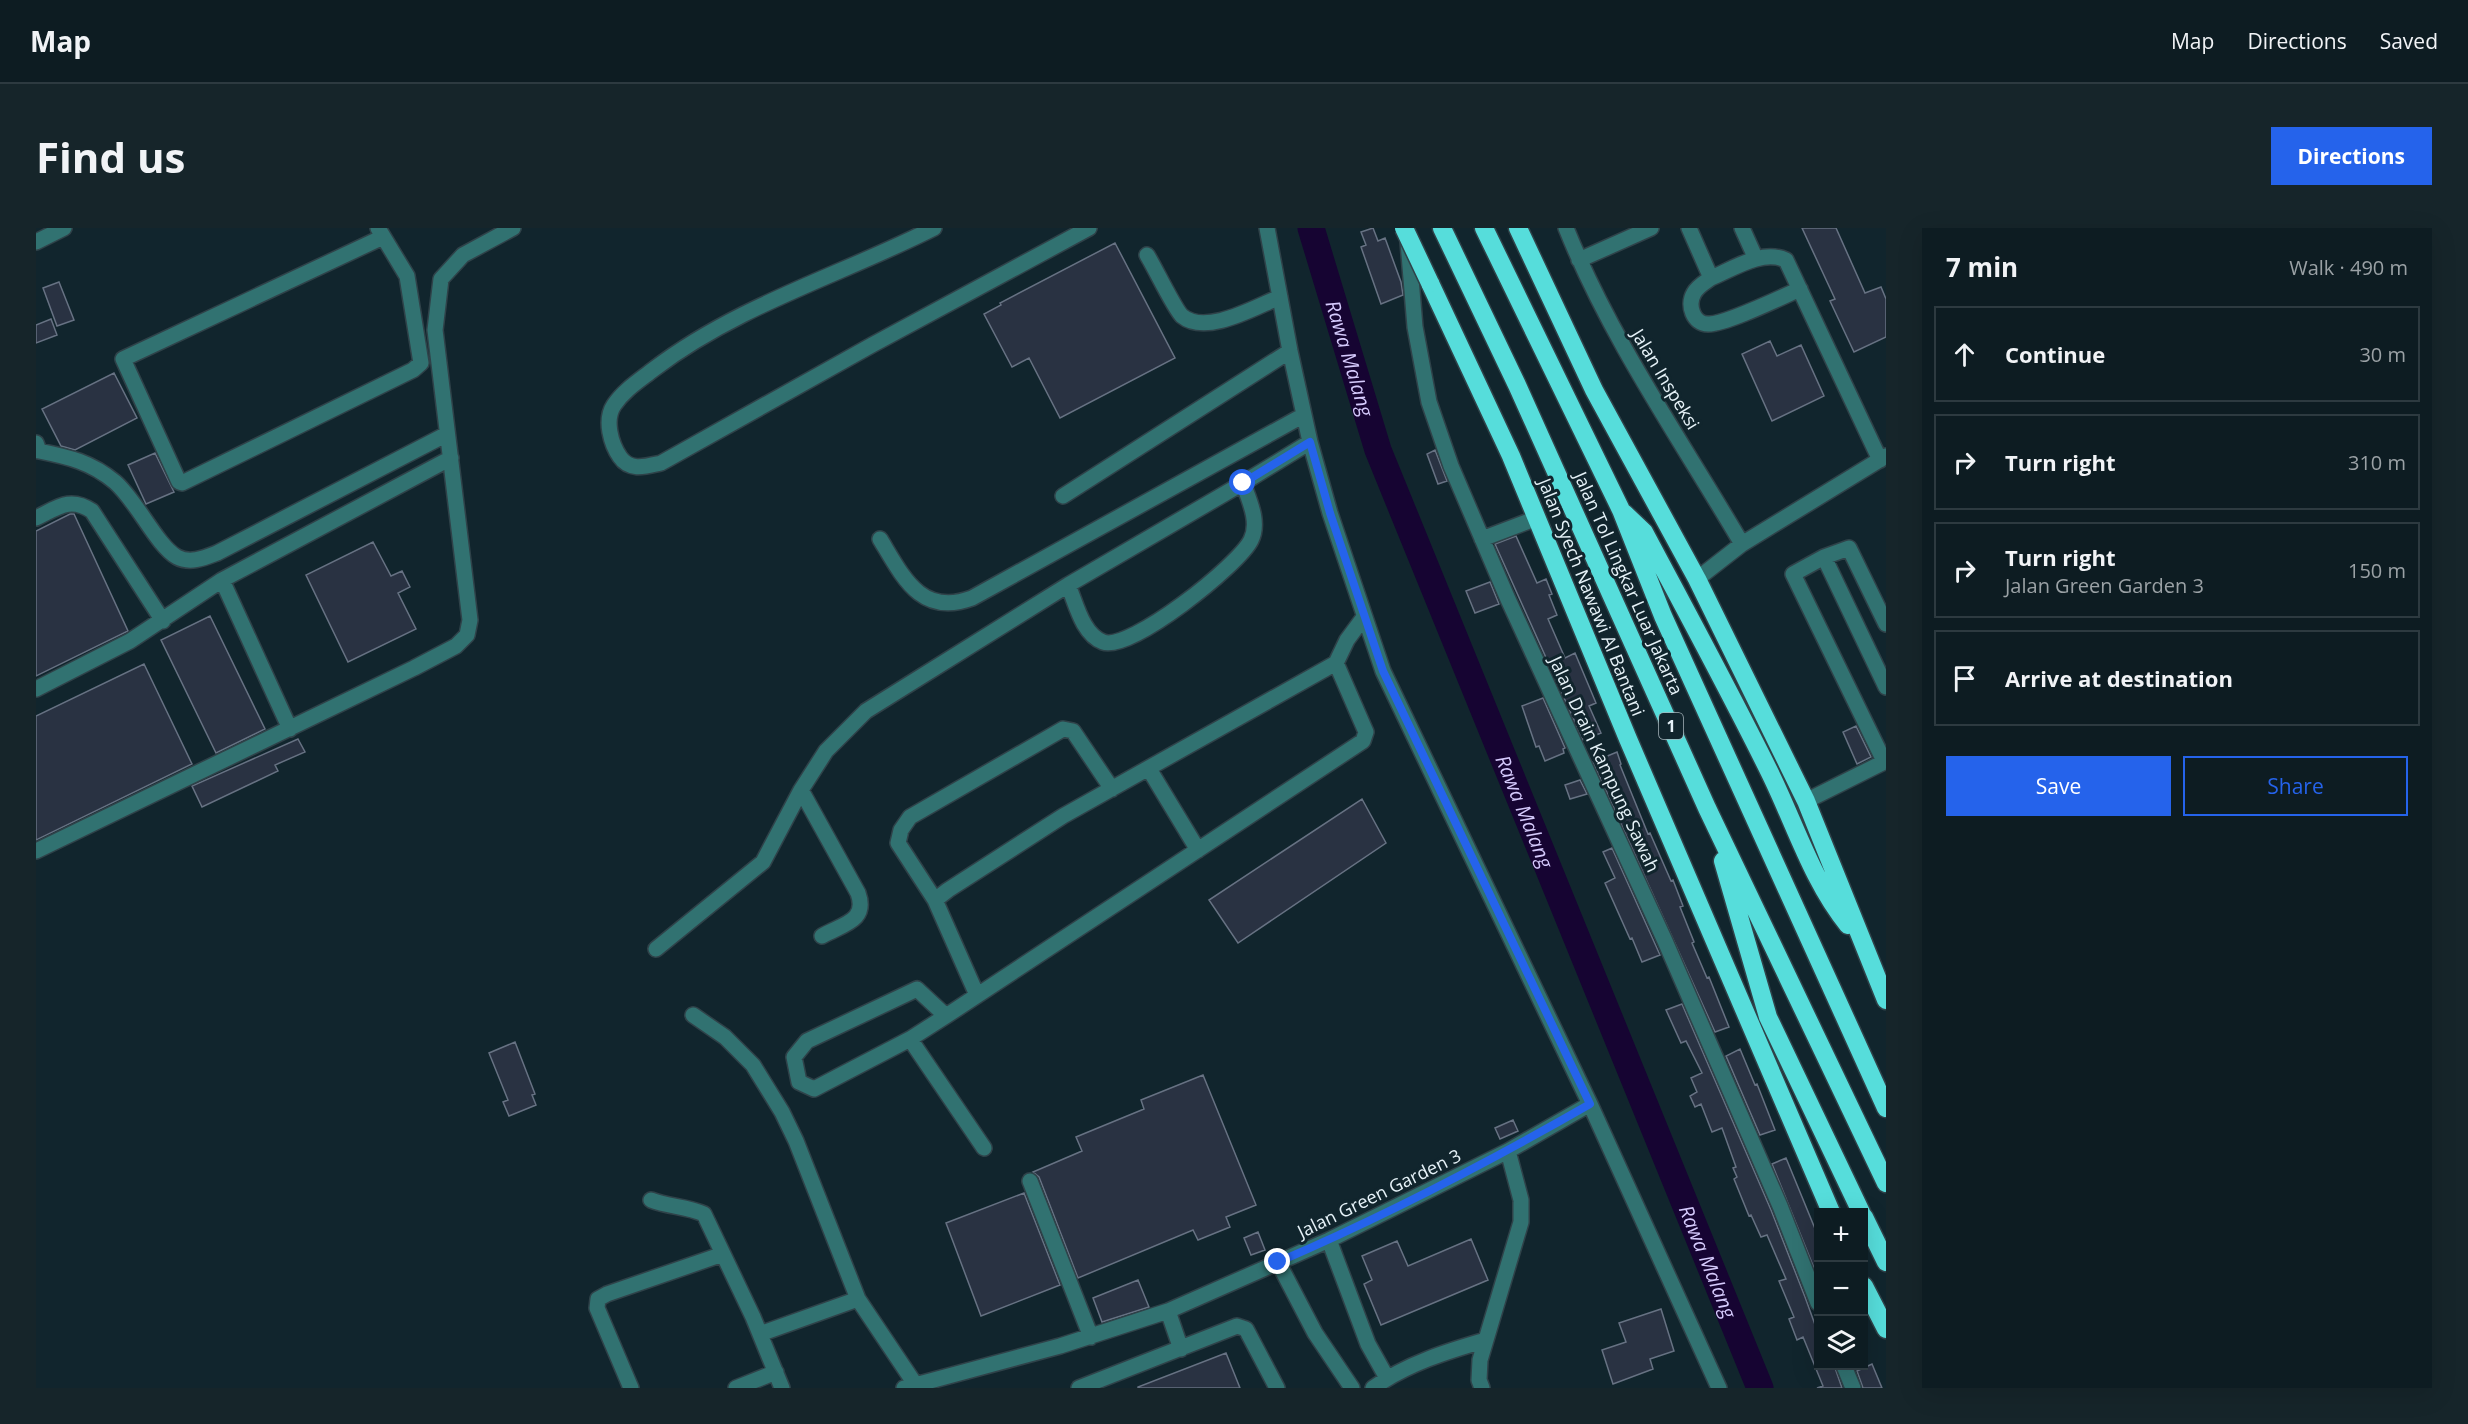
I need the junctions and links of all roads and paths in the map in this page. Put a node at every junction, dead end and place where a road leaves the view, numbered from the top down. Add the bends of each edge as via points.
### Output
1 (64, 228) edge
2 (513, 228) edge
3 (934, 228) edge
4 (1089, 228) edge
5 (1267, 228) edge
6 (1405, 228) edge
7 (1442, 228) edge
8 (1484, 228) edge
9 (1651, 228) edge
10 (1689, 228) edge
11 (1742, 228) edge
12 (1570, 230) edge
13 (380, 233) edge
14 (1521, 234) edge
15 (36, 242) edge
16 (1147, 255) dead end
17 (1756, 259) junction
18 (1579, 260) junction
19 (1711, 278) junction
20 (1800, 290) junction
21 (1280, 297) junction
22 (1290, 351) junction
23 (1304, 415) junction
24 (447, 434) junction
25 (1310, 442) junction
26 (37, 449) edge
27 (451, 458) junction
28 (1883, 458) edge
29 (1243, 483) junction
30 (1064, 496) dead end
31 (1621, 510) junction
32 (36, 518) edge
33 (1537, 518) junction
34 (880, 539) dead end
35 (1482, 539) junction
36 (1742, 544) junction
37 (1824, 557) junction
38 (1698, 579) junction
39 (222, 580) junction
40 (1068, 585) junction
41 (1364, 617) junction
42 (163, 621) junction
43 (1886, 624) edge
44 (1336, 663) junction
45 (1886, 687) edge
46 (36, 689) edge
47 (290, 729) junction
48 (1885, 761) edge
49 (1149, 769) junction
50 (1112, 789) junction
51 (801, 790) junction
52 (1806, 801) junction
53 (1707, 808) junction
54 (1198, 850) junction
55 (36, 851) edge
56 (935, 900) junction
57 (822, 936) dead end
58 (1860, 940) junction
59 (656, 949) dead end
60 (977, 995) junction
61 (1886, 1000) edge
62 (693, 1015) dead end
63 (946, 1016) junction
64 (910, 1039) junction
65 (1590, 1104) junction
66 (1886, 1108) edge
67 (984, 1148) dead end
68 (1508, 1151) junction
69 (1030, 1180) dead end
70 (1886, 1184) edge
71 (651, 1200) dead end
72 (1829, 1208) edge
73 (1859, 1208) edge
74 (1868, 1227) edge
75 (1329, 1240) junction
76 (723, 1254) junction
77 (1278, 1262) junction
78 (1886, 1262) edge
79 (1814, 1293) edge
80 (1868, 1295) edge
81 (858, 1299) junction
82 (1168, 1311) junction
83 (1886, 1329) edge
84 (760, 1334) junction
85 (1091, 1336) junction
86 (1486, 1340) junction
87 (1181, 1349) junction
88 (1846, 1370) edge
89 (776, 1372) junction
90 (1387, 1378) junction
91 (909, 1386) edge
92 (631, 1388) edge
93 (736, 1388) edge
94 (782, 1388) edge
95 (1079, 1388) edge
96 (1277, 1388) edge
97 (1352, 1388) edge
98 (1373, 1388) edge
99 (1482, 1388) edge
100 (1719, 1388) edge
101 (1853, 1388) edge

1 - 15 street
2 - 24 street via 463,255 441,279 435,330
3 - 4 street via 766,303 670,357 628,389 612,407 609,424 614,447 622,460 637,468 661,463
5 - 21 street
6 - 33 highway, Jalan Syech Nawawi Al Bantani, bridge
6 - 35 street, Jalan Drain Kampung Sawah via 1415,327 1429,402
7 - 53 highway, Jalan Tol Lingkar Luar Jakarta / 1
8 - 31 highway, Jalan Tol Lingkar Luar Jakarta / 1
9 - 18 street
10 - 19 street
11 - 17 street
12 - 18 street, Jalan Inspeksi
13 - 13 street via 407,276 421,363 178,482 123,359
14 - 38 highway via 1594,390
16 - 21 street via 1182,316 1200,324 1220,322
17 - 19 street
17 - 20 street via 1772,256 1786,260
18 - 36 street, Jalan Inspeksi via 1629,360
19 - 20 street via 1700,286 1690,305 1699,322 1709,324
20 - 28 street
21 - 22 street
22 - 23 street
22 - 30 street
23 - 25 street
23 - 34 street via 957,604 940,604 918,594
24 - 26 street via 200,560 177,557 164,546 130,498 97,470 76,458
24 - 27 street
25 - 29 street
25 - 41 street
27 - 39 street
27 - 47 street via 470,620 467,634 456,646
28 - 36 street
29 - 40 street
29 - 40 street via 1254,521 1252,539 1213,581 1143,630 1119,642 1104,642 1086,629
31 - 58 highway via 1644,532 1815,869 1841,916
31 - 66 highway, Jalan Tol Lingkar Luar Jakarta / 1 via 1663,616
32 - 42 street via 73,502 92,511
33 - 35 street
33 - 72 highway, Jalan Syech Nawawi Al Bantani
35 - 79 street, Jalan Drain Kampung Sawah via 1670,952
36 - 38 street
37 - 43 street via 1849,548
37 - 45 street
37 - 48 street via 1792,576
38 - 52 highway
39 - 42 street
39 - 47 street
40 - 51 street via 866,711 826,751
41 - 44 street
41 - 65 street via 1388,681
42 - 46 street
44 - 49 street
44 - 54 street via 1366,732 1363,741
47 - 55 street
48 - 52 street
49 - 50 street
49 - 54 street
50 - 56 street via 1063,816
50 - 56 street via 1073,730 1063,729 910,817 898,843
51 - 57 street via 862,904 857,916
51 - 59 street via 763,862
52 - 58 highway
53 - 70 highway, Jalan Tol Lingkar Luar Jakarta / 1
53 - 73 highway via 1768,1017
54 - 60 street
56 - 60 street
58 - 61 highway
60 - 63 street
62 - 81 street via 725,1036 753,1065 782,1112
63 - 64 street
63 - 64 street via 917,989 807,1041 794,1057 799,1082 814,1089
64 - 67 street
65 - 68 street, Jalan Green Garden 3
65 - 100 street
68 - 75 street, Jalan Green Garden 3
68 - 86 street via 1521,1200 1521,1222
69 - 85 street
71 - 76 street via 704,1214
74 - 78 highway
75 - 77 street, Jalan Green Garden 3
75 - 90 street via 1368,1344
76 - 84 street
76 - 92 street via 598,1299 597,1308
77 - 82 street, Jalan Green Garden 3
77 - 97 street via 1315,1333
80 - 83 highway
81 - 84 street
81 - 91 street
82 - 85 street, Jalan Green Garden 3
82 - 87 street
84 - 89 street
85 - 91 street, Jalan Green Garden 3
86 - 90 street via 1451,1350
86 - 99 street via 1480,1360
87 - 95 street
87 - 96 street via 1226,1329 1246,1329
88 - 101 street
89 - 93 street
89 - 94 street
90 - 98 street

